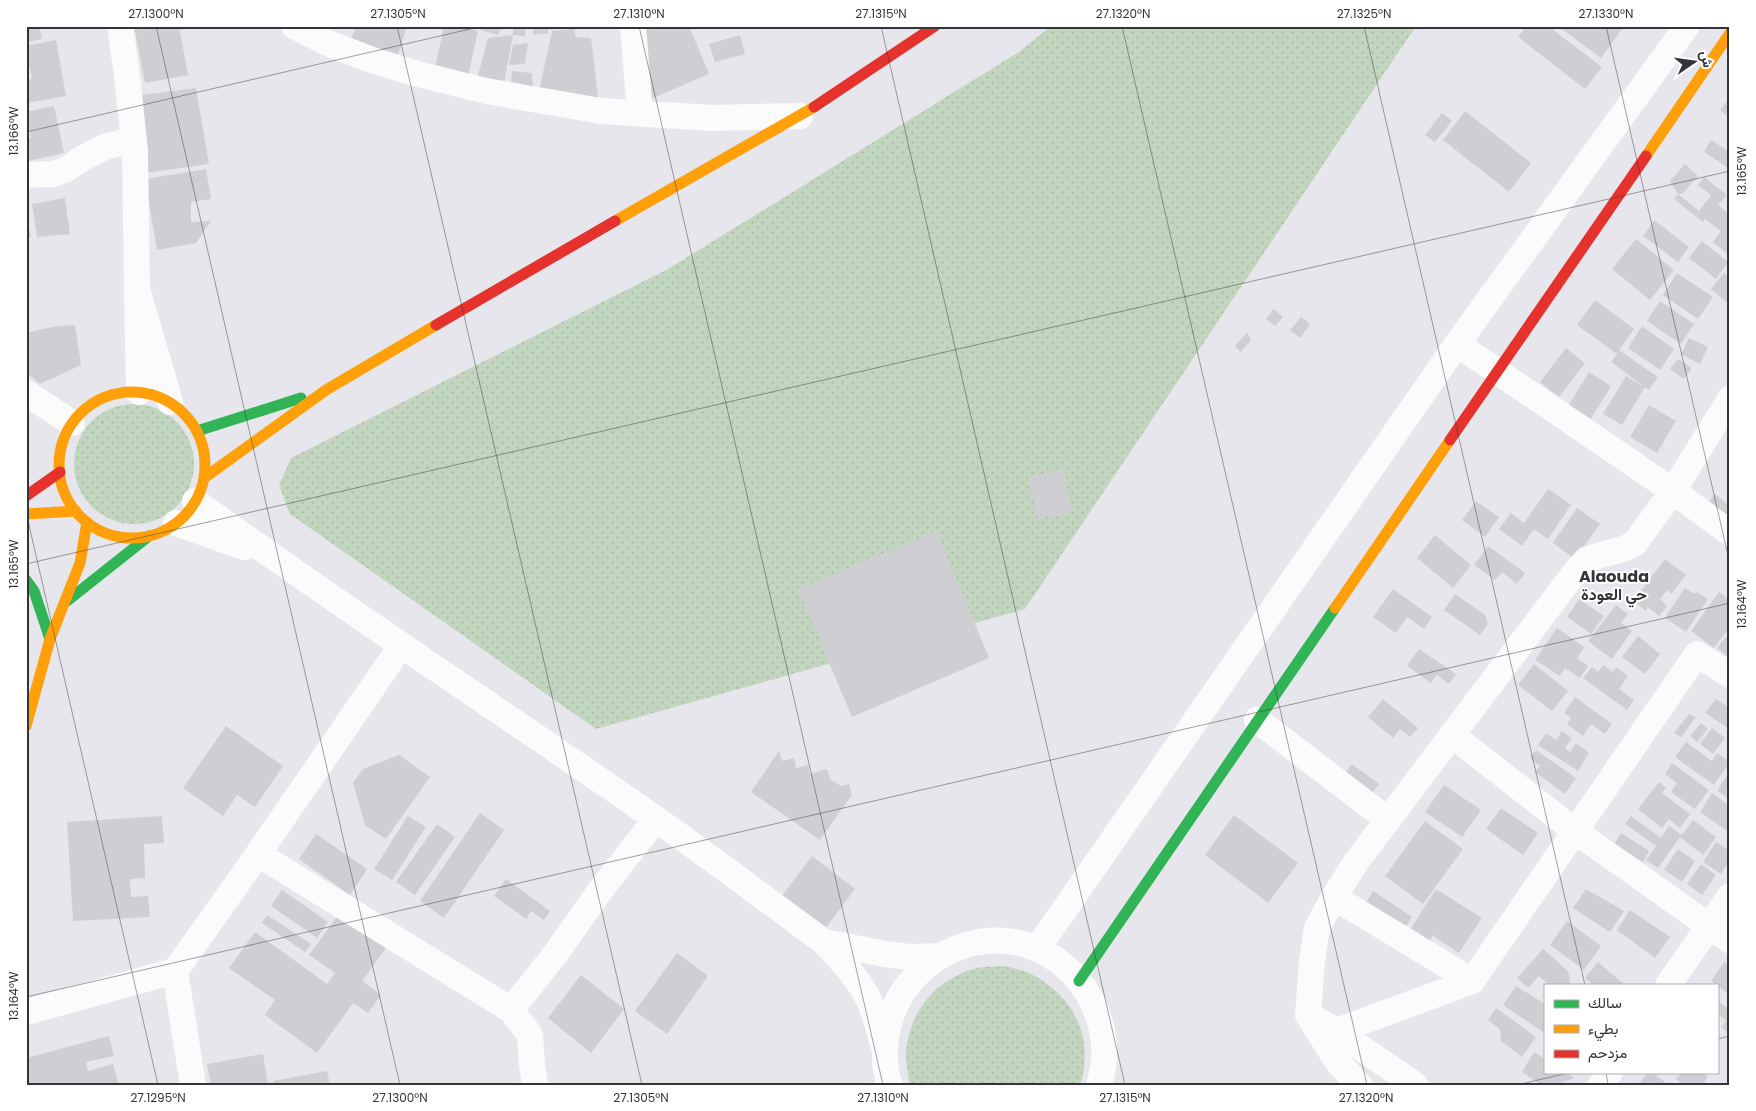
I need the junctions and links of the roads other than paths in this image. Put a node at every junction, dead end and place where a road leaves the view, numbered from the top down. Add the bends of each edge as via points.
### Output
1 (120, 26) edge
2 (294, 26) edge
3 (633, 26) edge
4 (935, 26) edge
5 (1687, 26) edge
6 (1730, 34) edge
7 (334, 35) edge
8 (640, 113) junction
9 (800, 116) junction
10 (134, 140) junction
11 (26, 175) edge
12 (137, 290) junction
13 (1457, 344) junction
14 (1498, 371) junction
15 (326, 390) junction
16 (139, 392) junction
17 (26, 393) edge
18 (1730, 400) edge
19 (170, 402) junction
20 (72, 423) junction
21 (197, 431) junction
22 (60, 472) junction
23 (200, 490) junction
24 (1673, 491) junction
25 (26, 496) edge
26 (76, 511) junction
27 (26, 514) edge
28 (87, 522) junction
29 (176, 523) junction
30 (1730, 533) edge
31 (149, 536) junction
32 (273, 558) junction
33 (26, 580) edge
34 (66, 602) junction
35 (50, 640) junction
36 (401, 646) junction
37 (1730, 675) edge
38 (1257, 720) junction
39 (26, 726) edge
40 (1452, 736) junction
41 (656, 819) junction
42 (1388, 820) junction
43 (1575, 831) junction
44 (258, 854) junction
45 (1730, 896) edge
46 (1334, 897) junction
47 (1708, 926) junction
48 (1730, 941) edge
49 (824, 942) junction
50 (1037, 949) junction
51 (939, 956) junction
52 (175, 971) junction
53 (1079, 981) junction
54 (1472, 981) junction
55 (1669, 984) edge
56 (511, 1010) junction
57 (26, 1012) edge
58 (1308, 1016) junction
59 (1336, 1031) junction
60 (885, 1051) junction
61 (1609, 1074) edge
62 (1103, 1081) edge
63 (193, 1085) edge
64 (535, 1085) edge
65 (890, 1085) edge
66 (1358, 1085) edge
67 (1415, 1085) edge
68 (1601, 1085) edge

1 - 10 street
2 - 7 street
3 - 8 street
4 - 9 main road
5 - 13 street
6 - 14 main road
7 - 8 street via 376,61 414,73 486,91
8 - 9 street via 712,118
9 - 15 main road
10 - 11 street via 107,146 53,174
10 - 12 street
12 - 16 street
12 - 19 street
13 - 14 street
13 - 50 street
14 - 24 street
14 - 38 main road
15 - 21 main road
15 - 23 main road
16 - 19 main road
16 - 20 main road via 108,395 94,401
17 - 20 street
18 - 24 street
19 - 21 main road via 183,412
20 - 22 main road via 61,447
21 - 23 main road via 204,454
22 - 25 main road
22 - 26 main road via 67,497
23 - 29 main road
23 - 32 street
24 - 30 street
24 - 40 street via 1634,543 1588,559 1576,570
26 - 27 main road
26 - 28 main road
28 - 31 main road via 99,531 124,538
28 - 34 main road via 80,563
29 - 31 main road
29 - 32 street
31 - 34 main road
32 - 36 street
33 - 35 main road via 34,590
34 - 35 main road
35 - 39 main road
36 - 41 street
36 - 44 street
37 - 43 street via 1697,654
38 - 42 street
38 - 53 main road
40 - 42 street
40 - 43 street
41 - 49 street
41 - 56 street
42 - 46 street
43 - 47 street
43 - 54 street
44 - 52 street
44 - 56 street
45 - 47 street
46 - 54 street
46 - 58 street via 1317,928
47 - 48 street
47 - 55 street
49 - 51 street via 909,957
49 - 60 street via 843,961 867,997
50 - 51 street via 1018,943 977,942
50 - 53 street via 1060,962
51 - 60 street via 917,974 899,996 888,1023
52 - 57 street
52 - 63 street
53 - 62 street via 1093,1001 1102,1024 1105,1049
54 - 59 street
56 - 64 street via 530,1035
58 - 59 street
58 - 66 street via 1337,1061
59 - 67 street
60 - 65 street
61 - 68 street

